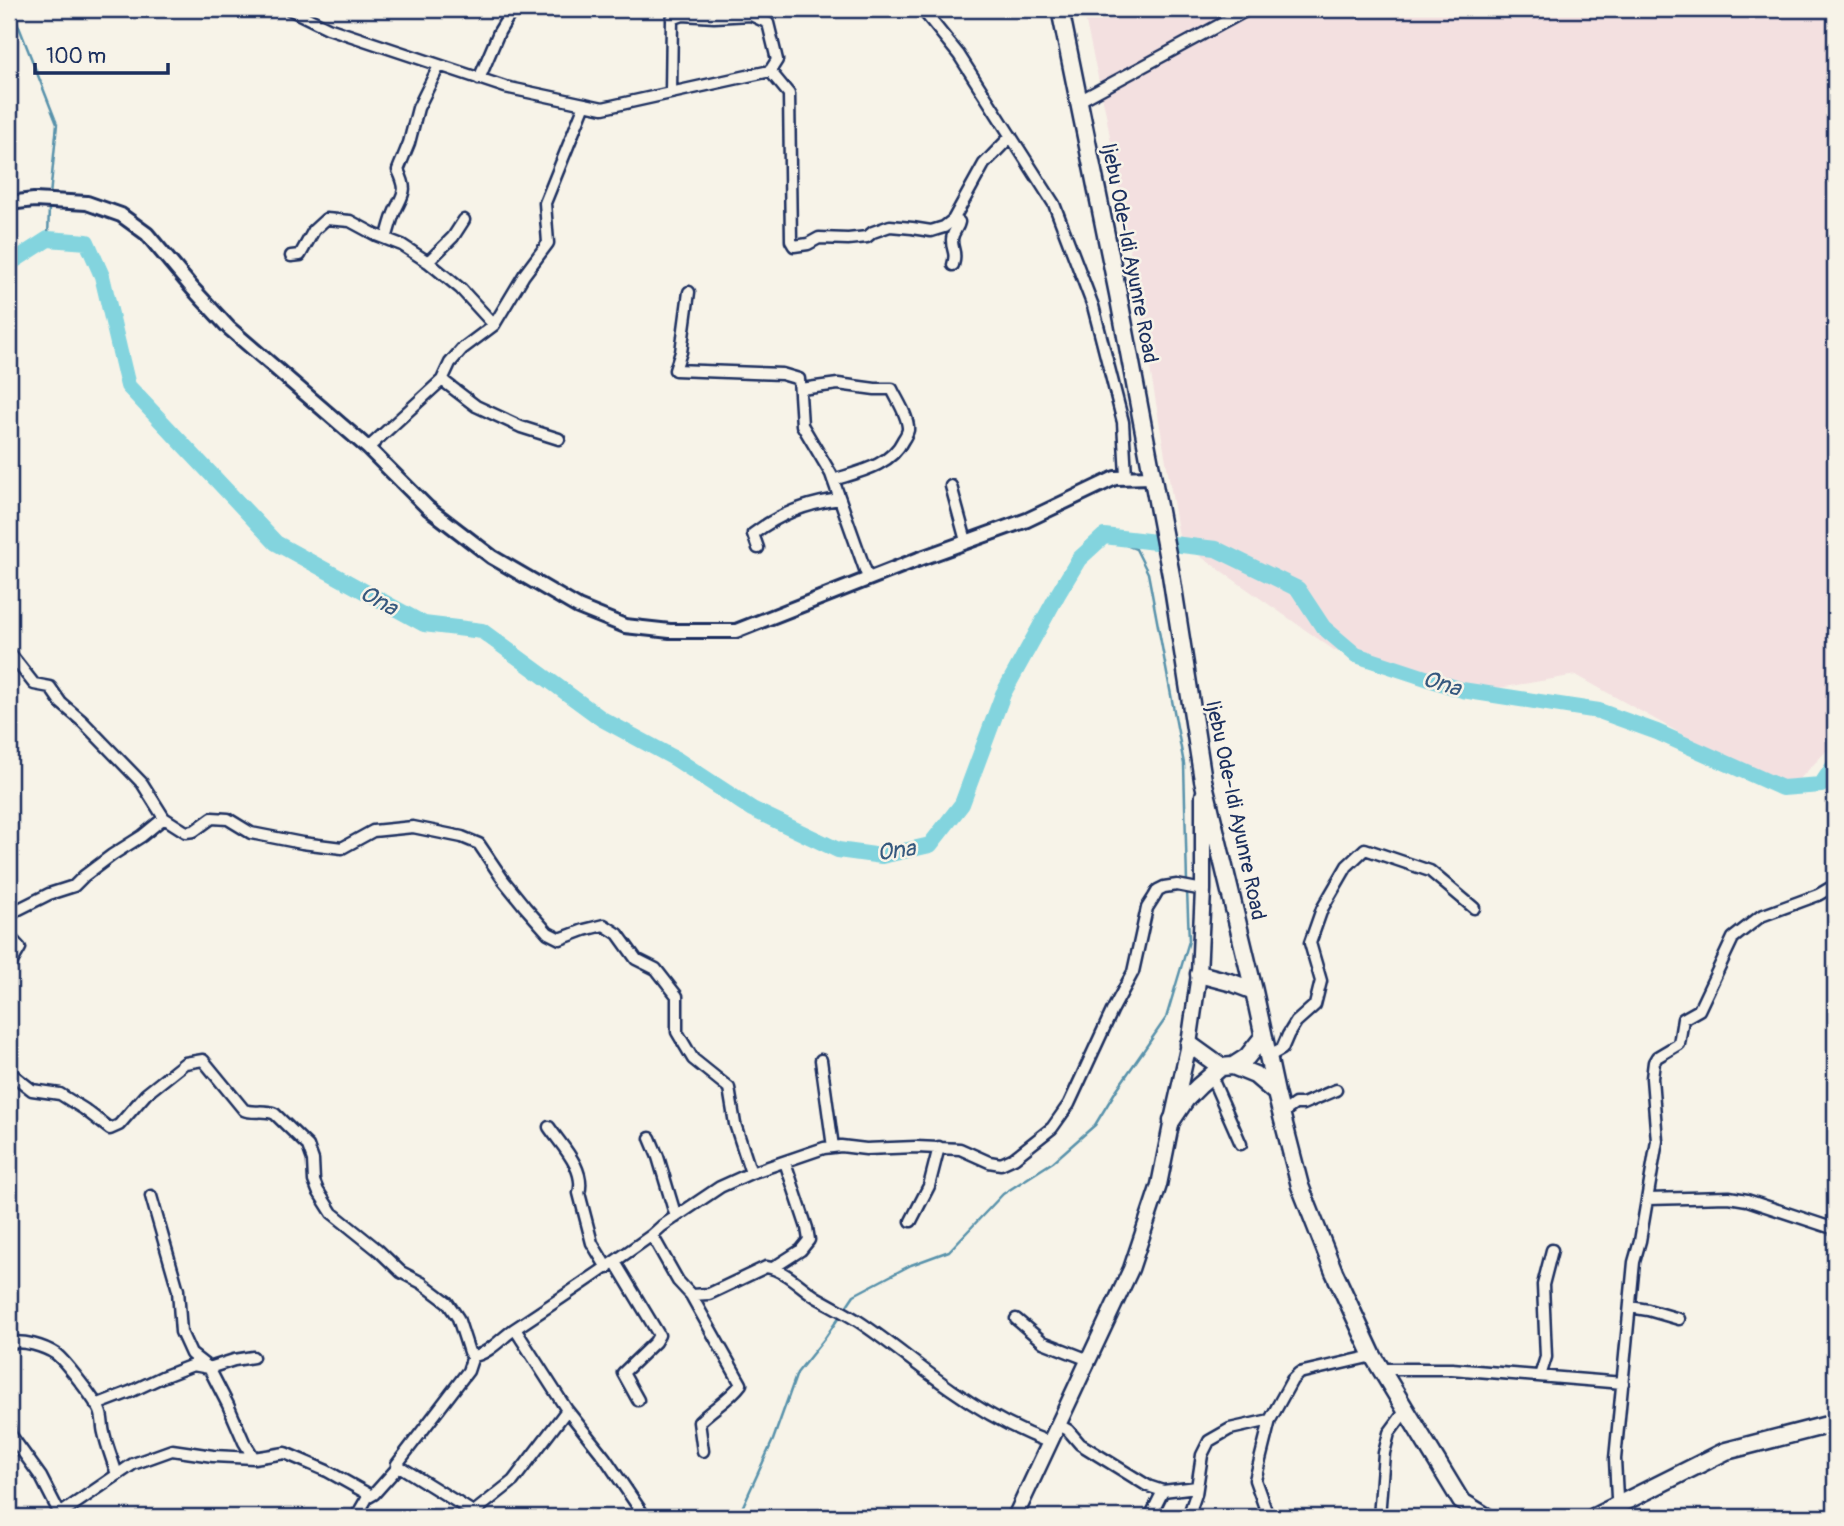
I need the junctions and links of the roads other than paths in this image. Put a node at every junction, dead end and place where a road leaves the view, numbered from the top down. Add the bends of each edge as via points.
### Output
1 (289, 9) edge
2 (513, 9) edge
3 (922, 9) edge
4 (1060, 9) edge
5 (1249, 9) edge
6 (439, 66) junction
7 (770, 71) junction
8 (479, 79) junction
9 (671, 93) junction
10 (1079, 102) junction
11 (585, 104) junction
12 (1011, 136) junction
13 (9, 203) edge
14 (464, 220) dead end
15 (953, 220) junction
16 (386, 239) junction
17 (291, 256) dead end
18 (428, 262) junction
19 (953, 265) dead end
20 (689, 292) dead end
21 (494, 325) junction
22 (442, 380) junction
23 (801, 389) junction
24 (559, 439) dead end
25 (368, 448) junction
26 (1126, 477) junction
27 (1152, 477) junction
28 (833, 480) junction
29 (951, 486) dead end
30 (840, 499) junction
31 (967, 541) junction
32 (758, 548) dead end
33 (868, 578) junction
34 (9, 652) edge
35 (1203, 780) junction
36 (164, 818) junction
37 (1835, 885) edge
38 (1197, 889) junction
39 (1474, 908) dead end
40 (9, 917) edge
41 (9, 936) edge
42 (9, 967) edge
43 (1199, 974) junction
44 (1254, 991) junction
45 (1263, 1037) junction
46 (1189, 1044) junction
47 (1268, 1057) junction
48 (821, 1060) dead end
49 (1222, 1070) junction
50 (9, 1072) edge
51 (1336, 1090) dead end
52 (1276, 1093) junction
53 (1281, 1114) junction
54 (1172, 1119) junction
55 (549, 1127) dead end
56 (650, 1138) dead end
57 (1241, 1144) dead end
58 (833, 1147) junction
59 (939, 1147) junction
60 (785, 1162) junction
61 (751, 1173) junction
62 (151, 1196) dead end
63 (1647, 1199) junction
64 (676, 1217) junction
65 (911, 1221) dead end
66 (1835, 1229) edge
67 (652, 1235) junction
68 (1552, 1250) dead end
69 (611, 1265) junction
70 (773, 1268) junction
71 (691, 1294) junction
72 (1630, 1307) junction
73 (1016, 1319) dead end
74 (1679, 1319) dead end
75 (515, 1329) junction
76 (9, 1343) edge
77 (473, 1356) junction
78 (253, 1357) dead end
79 (1089, 1360) junction
80 (1377, 1362) junction
81 (209, 1368) junction
82 (1539, 1376) junction
83 (1623, 1383) junction
84 (638, 1400) dead end
85 (96, 1405) junction
86 (567, 1410) junction
87 (1406, 1410) junction
88 (1270, 1420) junction
89 (1835, 1423) edge
90 (1059, 1425) junction
91 (9, 1426) edge
92 (1051, 1443) junction
93 (703, 1451) dead end
94 (254, 1458) junction
95 (399, 1466) junction
96 (117, 1475) junction
97 (1197, 1487) junction
98 (1163, 1491) junction
99 (370, 1495) junction
100 (9, 1508) edge
101 (1462, 1509) edge
102 (1617, 1512) edge
103 (477, 1515) edge
104 (59, 1516) edge
105 (16, 1517) edge
106 (356, 1517) edge
107 (645, 1517) edge
108 (1015, 1517) edge
109 (1150, 1517) edge
110 (1188, 1517) edge
111 (1266, 1517) edge
112 (1379, 1517) edge
113 (1488, 1517) edge
114 (1594, 1517) edge

1 - 6 street via 328,28
2 - 8 street
3 - 12 street via 960,55
4 - 10 main road, Ijebu Ode-Idi Ayunre Road
5 - 10 street
6 - 8 street
6 - 16 street via 418,108 398,170 403,196
7 - 9 street
7 - 9 street via 777,60 768,23 751,15 683,15 672,19
7 - 15 street via 789,94 794,246 819,238 867,237 890,226 932,231
8 - 11 street
9 - 11 street via 603,108
10 - 27 main road, Ijebu Ode-Idi Ayunre Road
11 - 21 street via 545,203 548,243
12 - 15 street via 984,164
12 - 26 street via 1054,204 1093,306 1123,422
13 - 25 street via 87,203 121,215 148,234 229,328
14 - 18 street
15 - 19 street via 959,222 953,233
16 - 17 street via 350,220 326,219 300,255
16 - 18 street
18 - 21 street
20 - 23 street via 675,370 782,374 799,379
21 - 22 street via 461,349
22 - 24 street via 476,406
22 - 25 street
23 - 28 street via 802,425
23 - 28 street via 838,384 892,388 906,417 908,430 899,449 871,467
25 - 33 street via 428,509 492,557 578,607 625,626 736,631
26 - 27 street
26 - 31 street
27 - 35 main road, Ijebu Ode-Idi Ayunre Road
28 - 30 street
29 - 31 street
30 - 32 street via 790,511 765,524 753,534
30 - 33 street
31 - 33 street
34 - 36 street via 34,684 50,687 142,783
35 - 38 main road
35 - 44 main road, Ijebu Ode-Idi Ayunre Road
36 - 40 street via 74,886 49,894
36 - 61 street via 186,832 212,818 228,819 251,833 342,848 373,831 413,827 479,844 503,881 548,933 560,939 604,925 618,934 636,959 656,968 677,996 677,1032 693,1059 729,1088
37 - 63 street via 1761,916 1733,939 1699,1010 1683,1020 1679,1044 1654,1062 1657,1141
38 - 43 main road
38 - 59 street via 1164,887 1147,908 1133,972 1069,1104 1052,1128 1001,1164 960,1149
39 - 47 street via 1430,871 1365,849 1347,866 1322,909 1310,943 1321,981 1315,1005 1296,1022 1282,1049
41 - 42 street via 20,948
43 - 44 main road
43 - 46 main road
44 - 45 main road, Ijebu Ode-Idi Ayunre Road
45 - 47 main road, Ijebu Ode-Idi Ayunre Road
45 - 49 main road via 1247,1057
46 - 49 main road
46 - 54 main road
47 - 52 main road, Ijebu Ode-Idi Ayunre Road
48 - 58 street
49 - 52 main road via 1255,1075
49 - 54 main road via 1186,1099
49 - 57 street
50 - 77 street via 32,1090 60,1094 110,1129 185,1063 203,1059 244,1110 270,1111 307,1146 314,1181 332,1213 401,1272 447,1302
51 - 53 street via 1295,1104
52 - 53 main road, Ijebu Ode-Idi Ayunre Road
53 - 80 main road, Ijebu Ode-Idi Ayunre Road via 1300,1186
54 - 79 main road via 1159,1185 1130,1269
55 - 69 street via 575,1164 592,1243
56 - 64 street
58 - 59 street
58 - 60 street
59 - 65 street via 929,1186
60 - 61 street
60 - 70 street via 809,1240
61 - 64 street via 720,1187
62 - 81 street via 178,1290 181,1332 191,1353
63 - 66 street via 1729,1197
63 - 72 street
64 - 67 street
67 - 69 street
67 - 71 street via 678,1281
68 - 82 street via 1543,1285 1546,1357
69 - 75 street
69 - 84 street via 659,1335 623,1373
70 - 71 street via 766,1267 709,1294
70 - 92 street via 857,1320 991,1415
71 - 93 street via 741,1384 699,1422
72 - 74 street
72 - 83 street
73 - 79 street via 1043,1342
75 - 77 street
75 - 86 street
76 - 85 street via 37,1345 57,1355
77 - 95 street via 468,1371
78 - 81 street
79 - 90 main road
80 - 82 street
80 - 87 main road, Ijebu Ode-Idi Ayunre Road
80 - 88 street via 1299,1373
81 - 85 street via 193,1365
81 - 94 street
82 - 83 street
83 - 102 street via 1615,1459
85 - 96 street
86 - 103 street via 513,1481
86 - 107 street
87 - 101 main road, Ijebu Ode-Idi Ayunre Road
87 - 112 street via 1386,1443
88 - 97 street via 1230,1429 1209,1441
88 - 111 street via 1255,1479
89 - 102 main road via 1726,1451
90 - 92 main road
90 - 98 street via 1108,1462
91 - 104 street
92 - 108 main road
94 - 96 street via 172,1450
94 - 99 street via 285,1453
95 - 99 street
95 - 103 street
96 - 104 street
97 - 98 street
97 - 110 street
98 - 109 street
99 - 106 street
100 - 105 street
101 - 113 main road
102 - 114 main road

